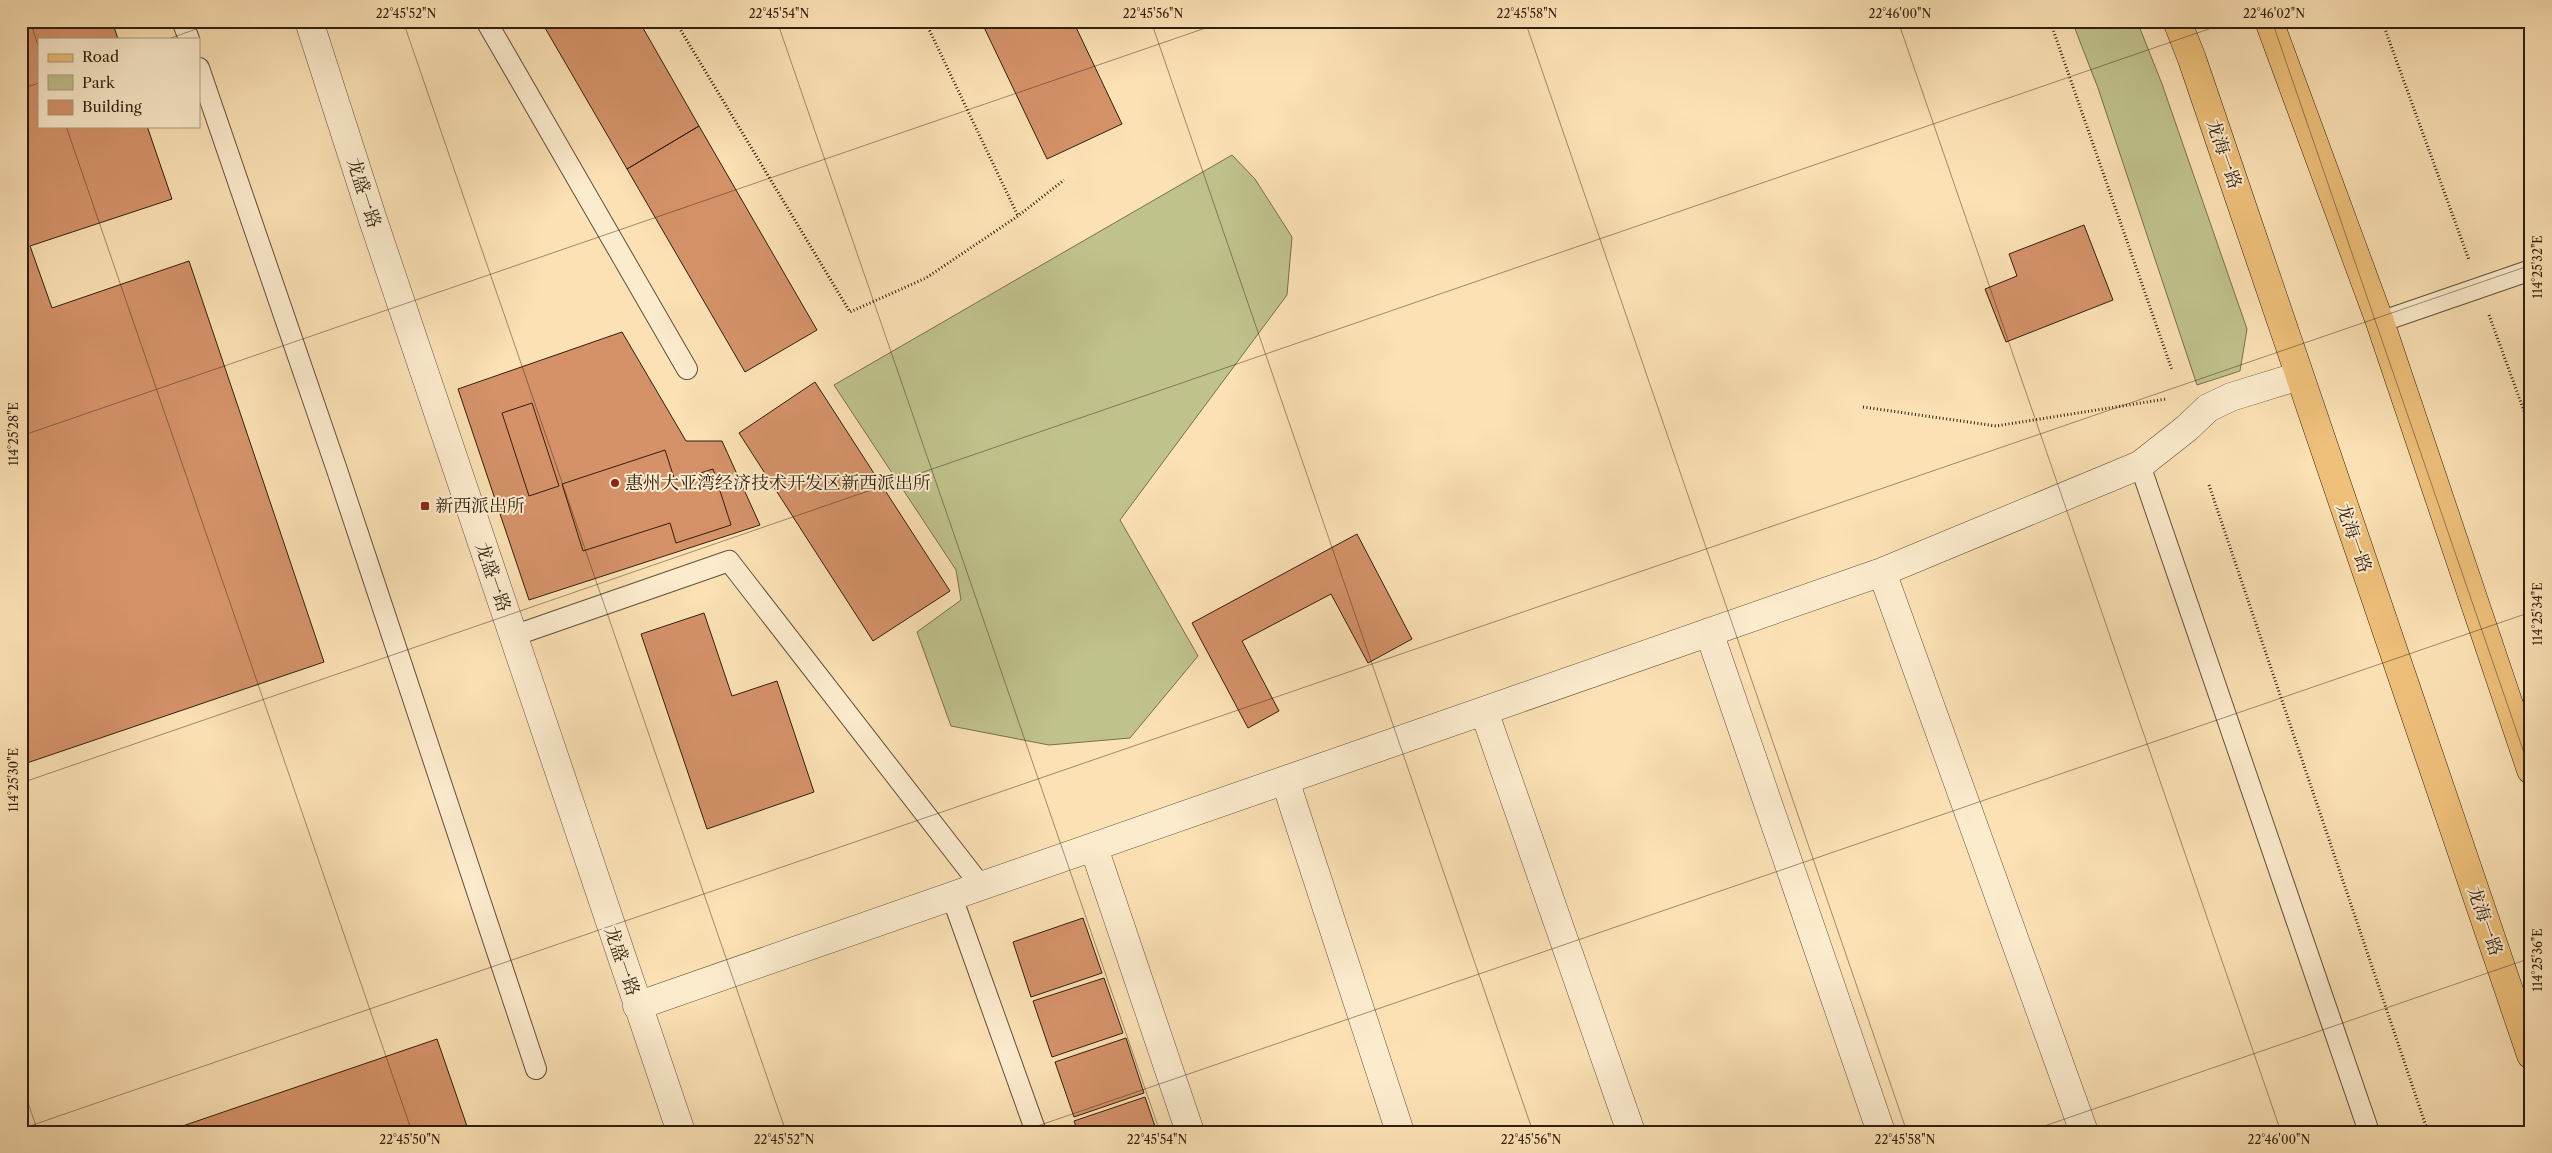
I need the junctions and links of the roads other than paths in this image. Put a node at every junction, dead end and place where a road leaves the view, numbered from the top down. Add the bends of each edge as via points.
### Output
1 (182, 21) edge
2 (309, 21) edge
3 (486, 21) edge
4 (2177, 21) edge
5 (2269, 21) edge
6 (188, 38) edge
7 (200, 71) edge
8 (2531, 270) edge
9 (2380, 322) junction
10 (687, 369) dead end
11 (2299, 376) junction
12 (2140, 465) junction
13 (1882, 572) junction
14 (1709, 632) junction
15 (512, 636) junction
16 (1484, 711) junction
17 (2531, 770) edge
18 (1285, 780) junction
19 (1094, 848) junction
20 (982, 886) junction
21 (952, 897) junction
22 (637, 1006) junction
23 (2531, 1055) edge
24 (536, 1069) dead end
25 (681, 1132) edge
26 (1036, 1132) edge
27 (1190, 1132) edge
28 (1400, 1132) edge
29 (1631, 1132) edge
30 (1881, 1132) edge
31 (2084, 1132) edge
32 (2368, 1132) edge

1 - 6 lane
2 - 15 street, 龙盛一路
3 - 10 lane
4 - 11 main road, 龙海一路
5 - 9 main road
7 - 24 lane via 337,470
8 - 9 lane
9 - 17 main road
11 - 12 street via 2231,397 2208,408
11 - 23 main road, 龙海一路
12 - 13 street
12 - 32 lane
13 - 14 street
13 - 31 street
14 - 16 street
14 - 30 street
15 - 20 lane via 729,561
15 - 22 street, 龙盛一路
16 - 18 street
16 - 29 street
18 - 19 street
18 - 28 street
19 - 20 street
19 - 27 street
20 - 21 street
21 - 22 street
21 - 26 lane
22 - 25 street, 龙盛一路

